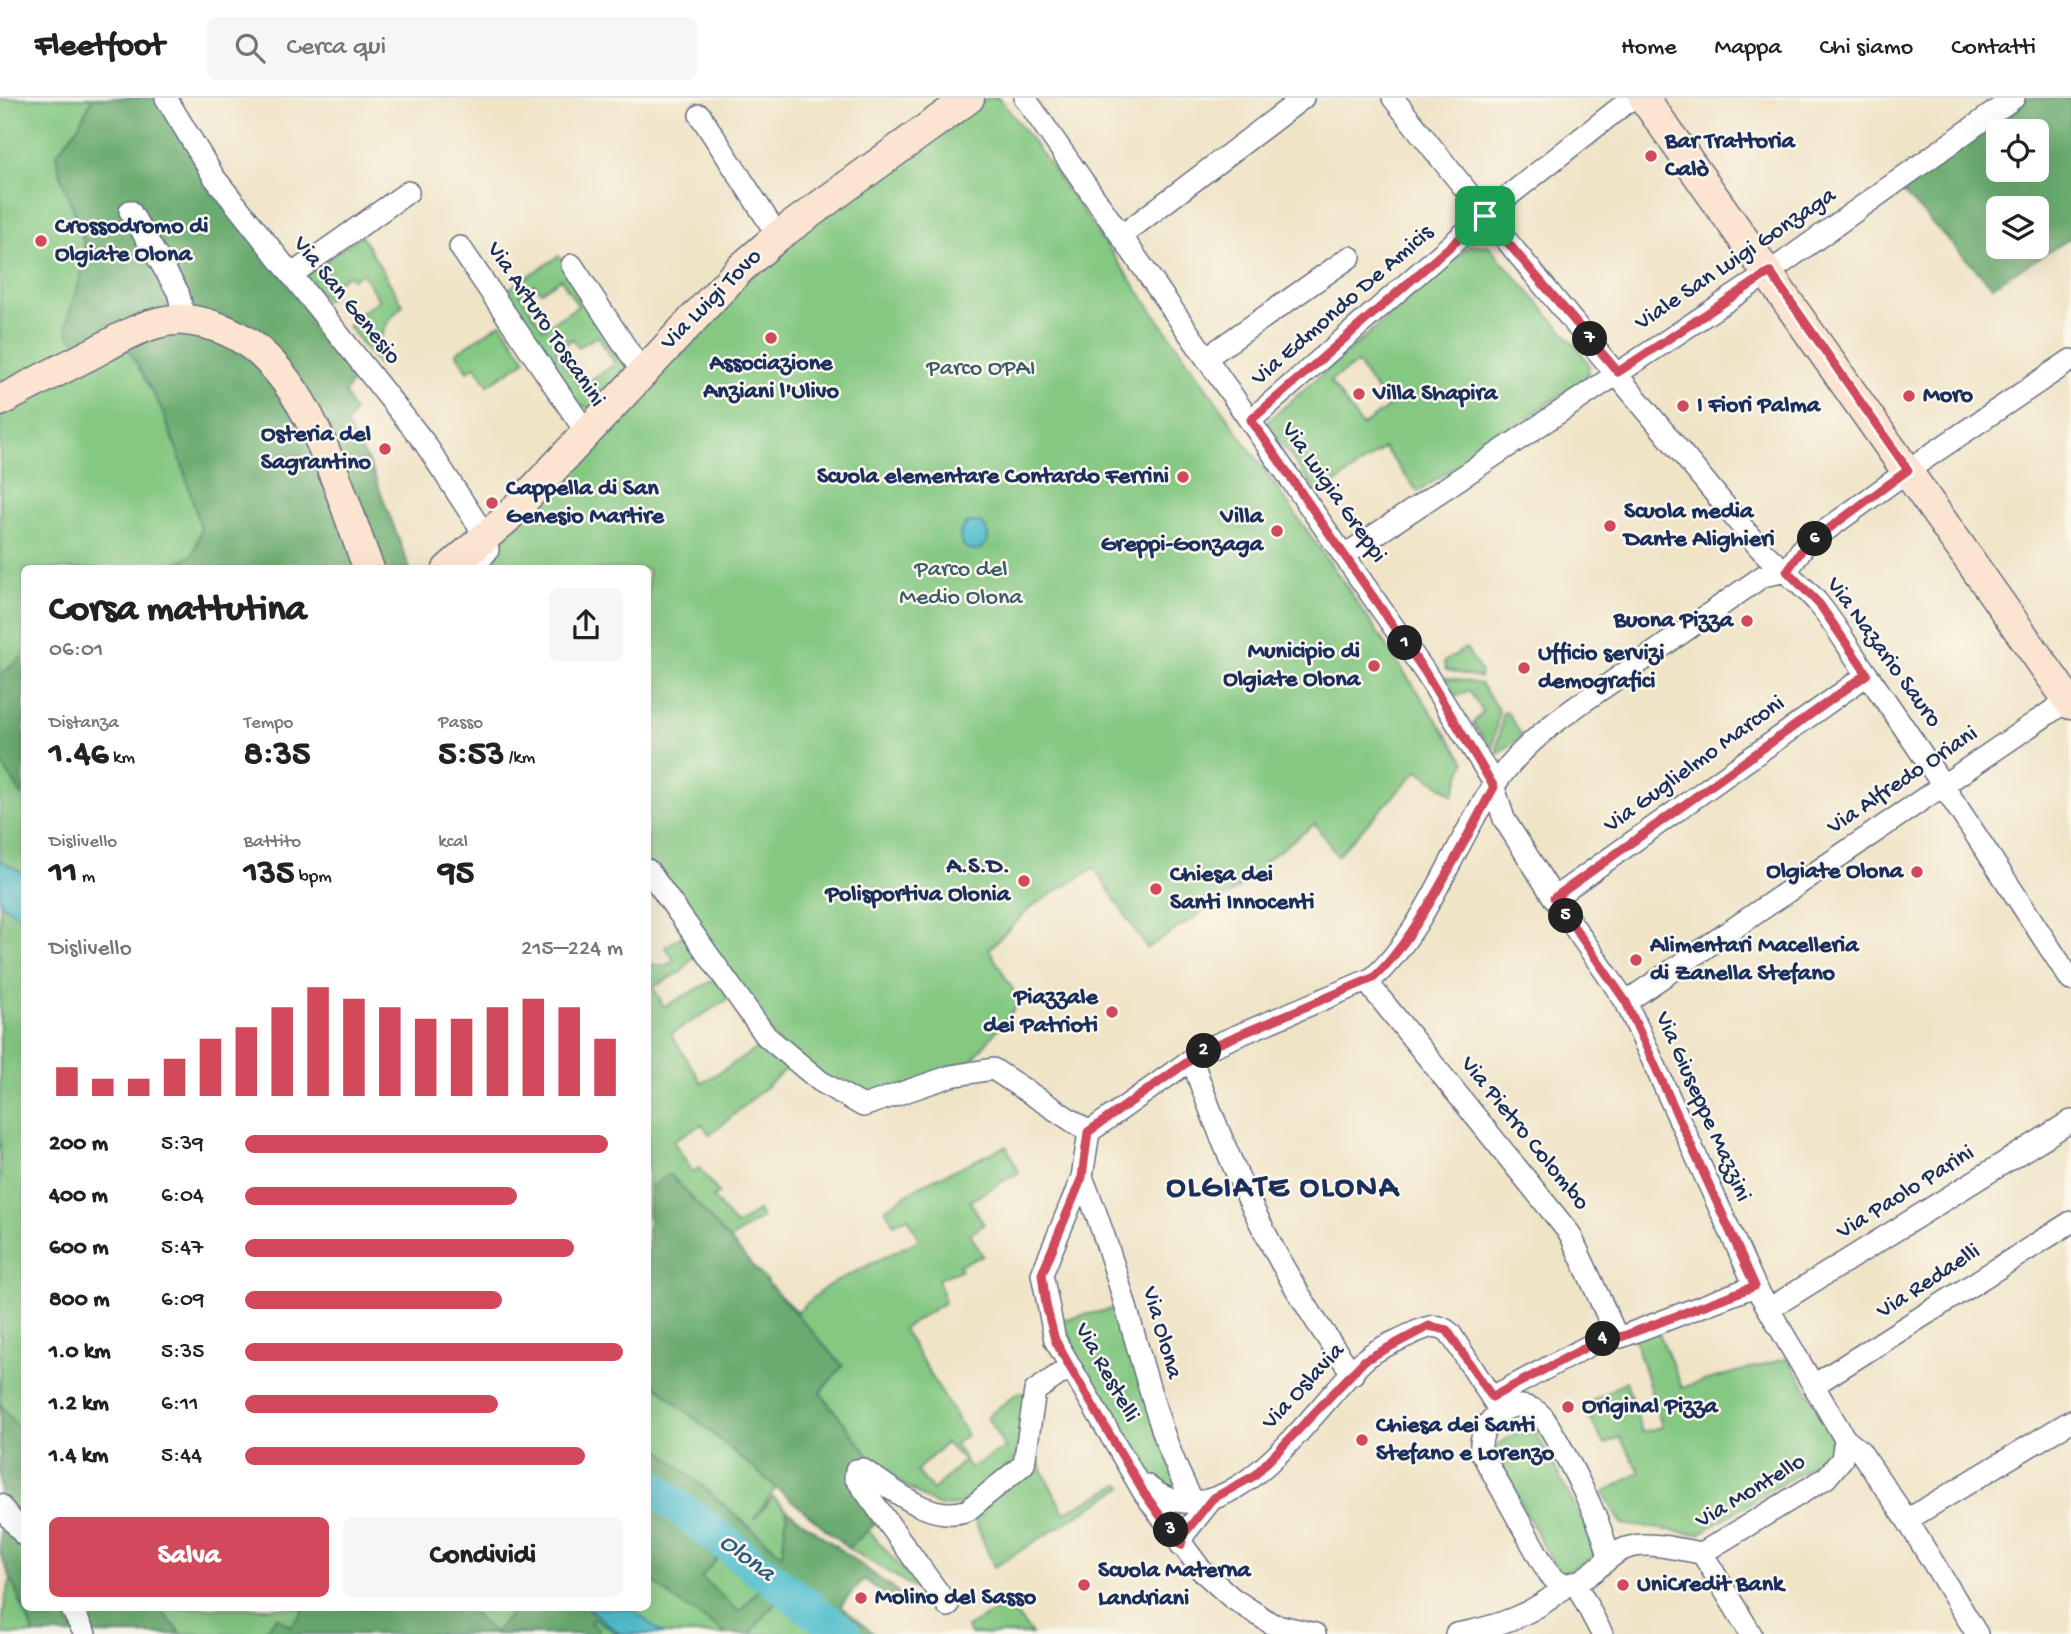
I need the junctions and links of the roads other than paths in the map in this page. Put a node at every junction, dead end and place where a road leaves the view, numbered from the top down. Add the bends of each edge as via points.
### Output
1 (969, 98) edge
2 (1025, 98) edge
3 (1303, 98) edge
4 (1393, 98) edge
5 (1632, 98) edge
6 (1644, 98) edge
7 (2014, 98) edge
8 (174, 101) edge
9 (700, 115) dead end
10 (408, 192) dead end
11 (130, 211) dead end
12 (1485, 216) junction
13 (778, 236) junction
14 (1121, 236) junction
15 (460, 247) dead end
16 (1350, 257) dead end
17 (572, 265) dead end
18 (1770, 272) junction
19 (291, 275) junction
20 (180, 318) junction
21 (1206, 358) junction
22 (2071, 360) edge
23 (642, 372) junction
24 (1618, 372) junction
25 (0, 401) edge
26 (1251, 420) junction
27 (586, 432) junction
28 (1908, 470) junction
29 (486, 537) junction
30 (1345, 555) junction
31 (367, 565) edge
32 (453, 565) edge
33 (476, 565) edge
34 (1787, 571) junction
35 (1867, 674) junction
36 (2070, 701) edge
37 (1944, 785) junction
38 (1494, 787) junction
39 (651, 874) edge
40 (1554, 898) junction
41 (1373, 978) junction
42 (2071, 980) edge
43 (1626, 1002) junction
44 (1199, 1055) junction
45 (2071, 1121) edge
46 (1088, 1132) junction
47 (1082, 1177) junction
48 (2071, 1222) edge
49 (1755, 1286) junction
50 (1769, 1309) junction
51 (1611, 1334) junction
52 (1070, 1367) junction
53 (1353, 1374) junction
54 (1814, 1385) junction
55 (1496, 1404) junction
56 (2071, 1422) edge
57 (1852, 1445) junction
58 (1127, 1466) junction
59 (1203, 1501) junction
60 (0, 1505) edge
61 (1908, 1520) junction
62 (1602, 1528) junction
63 (21, 1531) edge
64 (1181, 1545) junction
65 (1629, 1546) junction
66 (1702, 1553) junction
67 (1607, 1559) junction
68 (1570, 1584) junction
69 (948, 1606) dead end
70 (73, 1611) edge
71 (1972, 1632) edge
72 (85, 1634) edge
73 (1315, 1634) edge
74 (1456, 1634) edge
75 (1602, 1634) edge
76 (1751, 1634) edge

1 - 13 street, Via Luigi Tovo
2 - 14 street, Via Luigia Greppi
3 - 14 street
4 - 12 street, Via Nazario Sauro
5 - 12 street, Via Edmondo De Amicis
6 - 18 street
7 - 18 street, Viale San Luigi Gonzaga
8 - 19 street, Via San Genesio via 214,177
9 - 13 street
10 - 19 street
11 - 20 street via 178,292
12 - 24 street, Via Nazario Sauro
12 - 26 street, Via Edmondo De Amicis
13 - 23 street, Via Luigi Tovo via 740,269
14 - 21 street, Via Luigia Greppi
15 - 27 street, Via Arturo Toscanini
16 - 21 street
17 - 23 street
18 - 24 street, Viale San Luigi Gonzaga
18 - 28 street
19 - 29 street, Via San Genesio via 424,442
20 - 25 street via 140,328
20 - 31 street via 241,338 279,370 323,450
21 - 26 street, Via Luigia Greppi
22 - 28 street
23 - 27 street, Via Luigi Tovo
24 - 30 street, Viale San Luigi Gonzaga
24 - 34 street, Via Nazario Sauro via 1760,549
26 - 30 street, Via Luigia Greppi
27 - 29 street, Via Luigi Tovo
28 - 34 street via 1804,547
28 - 36 street
29 - 32 street, Via Luigi Tovo
29 - 33 street via 488,550
30 - 38 street, Via Luigia Greppi via 1425,672
34 - 35 street, Via Nazario Sauro via 1820,605
34 - 38 street via 1763,576 1586,700 1531,743
35 - 37 street, Via Nazario Sauro
35 - 40 street, Via Guglielmo Marconi
36 - 37 street, Via Alfredo Oriani
37 - 42 street, Via Nazario Sauro
37 - 43 street, Via Alfredo Oriani
38 - 40 street, Via Giuseppe Mazzini via 1499,810
38 - 41 street via 1422,911
39 - 46 street via 766,1036 794,1062 848,1098 863,1106 951,1076 993,1069
40 - 43 street, Via Giuseppe Mazzini
41 - 44 street
41 - 51 street, Via Pietro Colombo via 1570,1234 1613,1328
43 - 49 street, Via Giuseppe Mazzini
44 - 46 street
44 - 53 street via 1233,1171 1313,1320
45 - 50 street, Via Paolo Parini
46 - 47 street, Via Restelli
47 - 52 street, Via Restelli via 1042,1274 1055,1340
47 - 59 street, Via Olona via 1103,1229 1152,1397 1183,1484
48 - 54 street, Via Redaelli
49 - 50 street, Via Giuseppe Mazzini
49 - 51 street via 1621,1337
50 - 54 street, Via Giuseppe Mazzini
51 - 55 street
52 - 58 street, Via Restelli
52 - 69 street via 1035,1391 1024,1464 968,1510 933,1512 862,1469 856,1470 855,1477
53 - 55 street, Via Oslavia via 1377,1351 1423,1329 1441,1326 1453,1336
53 - 59 street, Via Oslavia via 1254,1476
54 - 57 street, Via Giuseppe Mazzini
55 - 62 street via 1525,1407 1540,1414
55 - 68 street via 1483,1429 1481,1452 1548,1573 1558,1583
56 - 61 street
57 - 61 street, Via Giuseppe Mazzini
57 - 66 street, Via Montello via 1833,1472
58 - 59 street via 1159,1497 1175,1503
58 - 64 street, Via Restelli
59 - 64 street, Via Oslavia
60 - 63 street
61 - 71 street, Via Giuseppe Mazzini
62 - 65 street
62 - 67 street via 1609,1549
64 - 73 street, Via Restelli via 1212,1582 1250,1611 1285,1629
65 - 66 street
65 - 67 street
66 - 76 street
67 - 68 street via 1602,1567
68 - 74 street via 1491,1628
68 - 75 street
70 - 72 street

